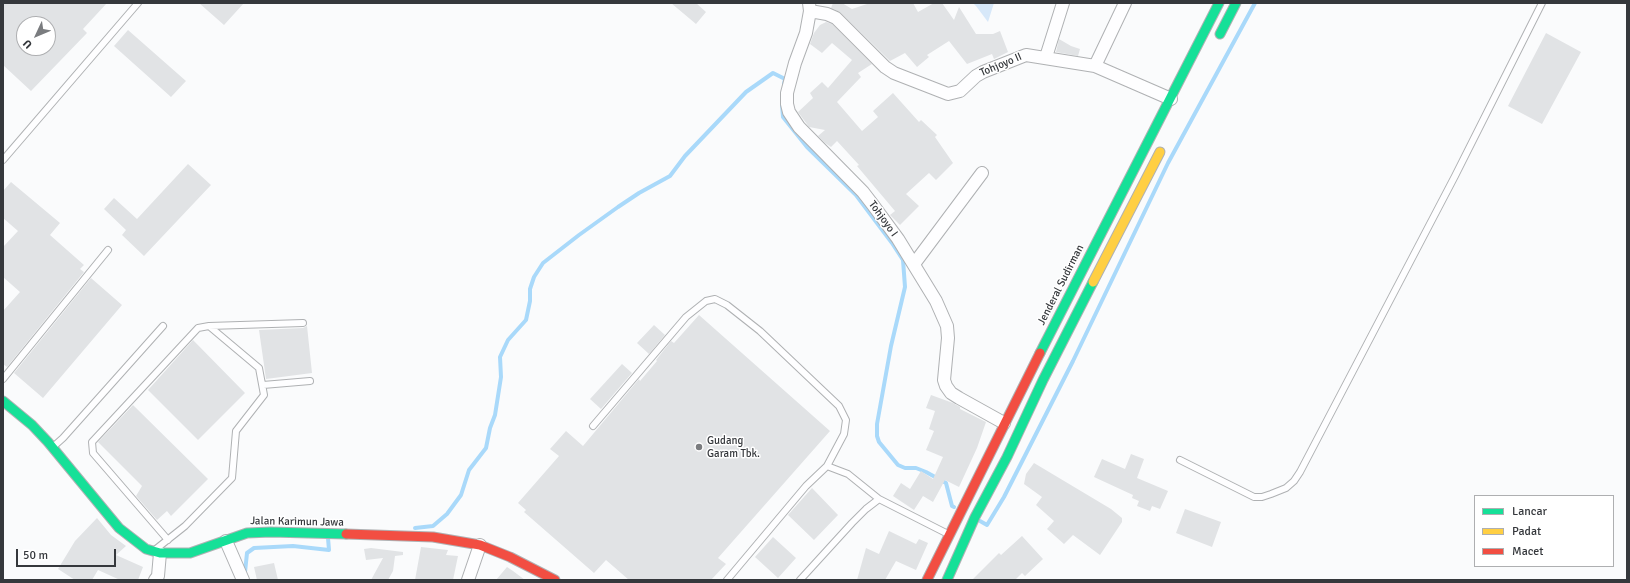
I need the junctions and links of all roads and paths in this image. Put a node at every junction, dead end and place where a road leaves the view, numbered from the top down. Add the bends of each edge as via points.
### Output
1 (138, 3) edge
2 (1063, 3) edge
3 (1125, 3) edge
4 (1219, 3) edge
5 (1236, 3) edge
6 (1542, 3) edge
7 (810, 7) edge
8 (1218, 39) dead end
9 (1046, 58) junction
10 (1095, 66) junction
11 (1171, 99) junction
12 (1164, 146) dead end
13 (3, 160) edge
14 (982, 172) dead end
15 (1117, 203) junction
16 (1131, 210) junction
17 (108, 250) dead end
18 (914, 264) junction
19 (303, 323) dead end
20 (163, 326) dead end
21 (209, 326) junction
22 (3, 379) edge
23 (310, 381) dead end
24 (263, 385) junction
25 (3, 401) edge
26 (1004, 423) junction
27 (593, 426) dead end
28 (52, 447) junction
29 (992, 449) junction
30 (1007, 457) junction
31 (1180, 460) dead end
32 (827, 466) junction
33 (879, 500) junction
34 (950, 534) junction
35 (168, 540) junction
36 (226, 541) junction
37 (964, 542) junction
38 (480, 546) junction
39 (157, 552) junction
40 (155, 580) edge
41 (243, 580) edge
42 (468, 580) edge
43 (555, 580) edge
44 (727, 580) edge
45 (800, 580) edge
46 (927, 580) edge
47 (946, 580) edge

1 - 13 lane
2 - 9 street
3 - 10 street
4 - 11 main road, Jenderal Sudirman
5 - 8 main road
6 - 31 lane via 1455,176 1294,481 1286,488 1262,497 1254,497
7 - 9 street, Tohjoyo II via 836,18 894,73 948,94 960,91 976,76 1017,57 1026,55
7 - 18 street, Tohjoyo I via 806,33 787,92 789,112 800,127 863,192
9 - 10 street, Tohjoyo II
10 - 11 street, Tohjoyo II
11 - 15 main road, Jenderal Sudirman
12 - 16 main road
14 - 18 street
15 - 16 main road
15 - 26 main road, Jenderal Sudirman
16 - 30 main road via 1043,380
17 - 22 lane
18 - 26 street, Tohjoyo I via 936,300 946,326 946,386 955,395
19 - 21 lane
20 - 28 lane via 63,438
21 - 24 lane via 259,368
21 - 35 lane via 198,328 92,442 93,453
23 - 24 lane
24 - 35 lane via 264,395 236,431 232,478
25 - 28 main road via 32,425
26 - 29 main road, Jenderal Sudirman
27 - 32 lane via 686,317 706,301 715,299 727,305 760,331 839,406 846,420 844,434
28 - 39 main road via 120,528 146,549
29 - 30 main road
29 - 34 main road, Jenderal Sudirman
30 - 37 main road
32 - 33 lane via 848,474
32 - 44 lane via 806,486
33 - 34 lane
33 - 45 lane via 852,523
34 - 37 lane
34 - 46 main road, Jenderal Sudirman
35 - 39 lane
36 - 38 main road, Jalan Karimun Jawa via 247,533 302,532 433,537
36 - 39 main road, Jalan Karimun Jawa via 190,553
36 - 41 street
37 - 47 main road
38 - 42 street
38 - 43 main road, Jalan Karimun Jawa via 510,557
39 - 40 street via 158,576

